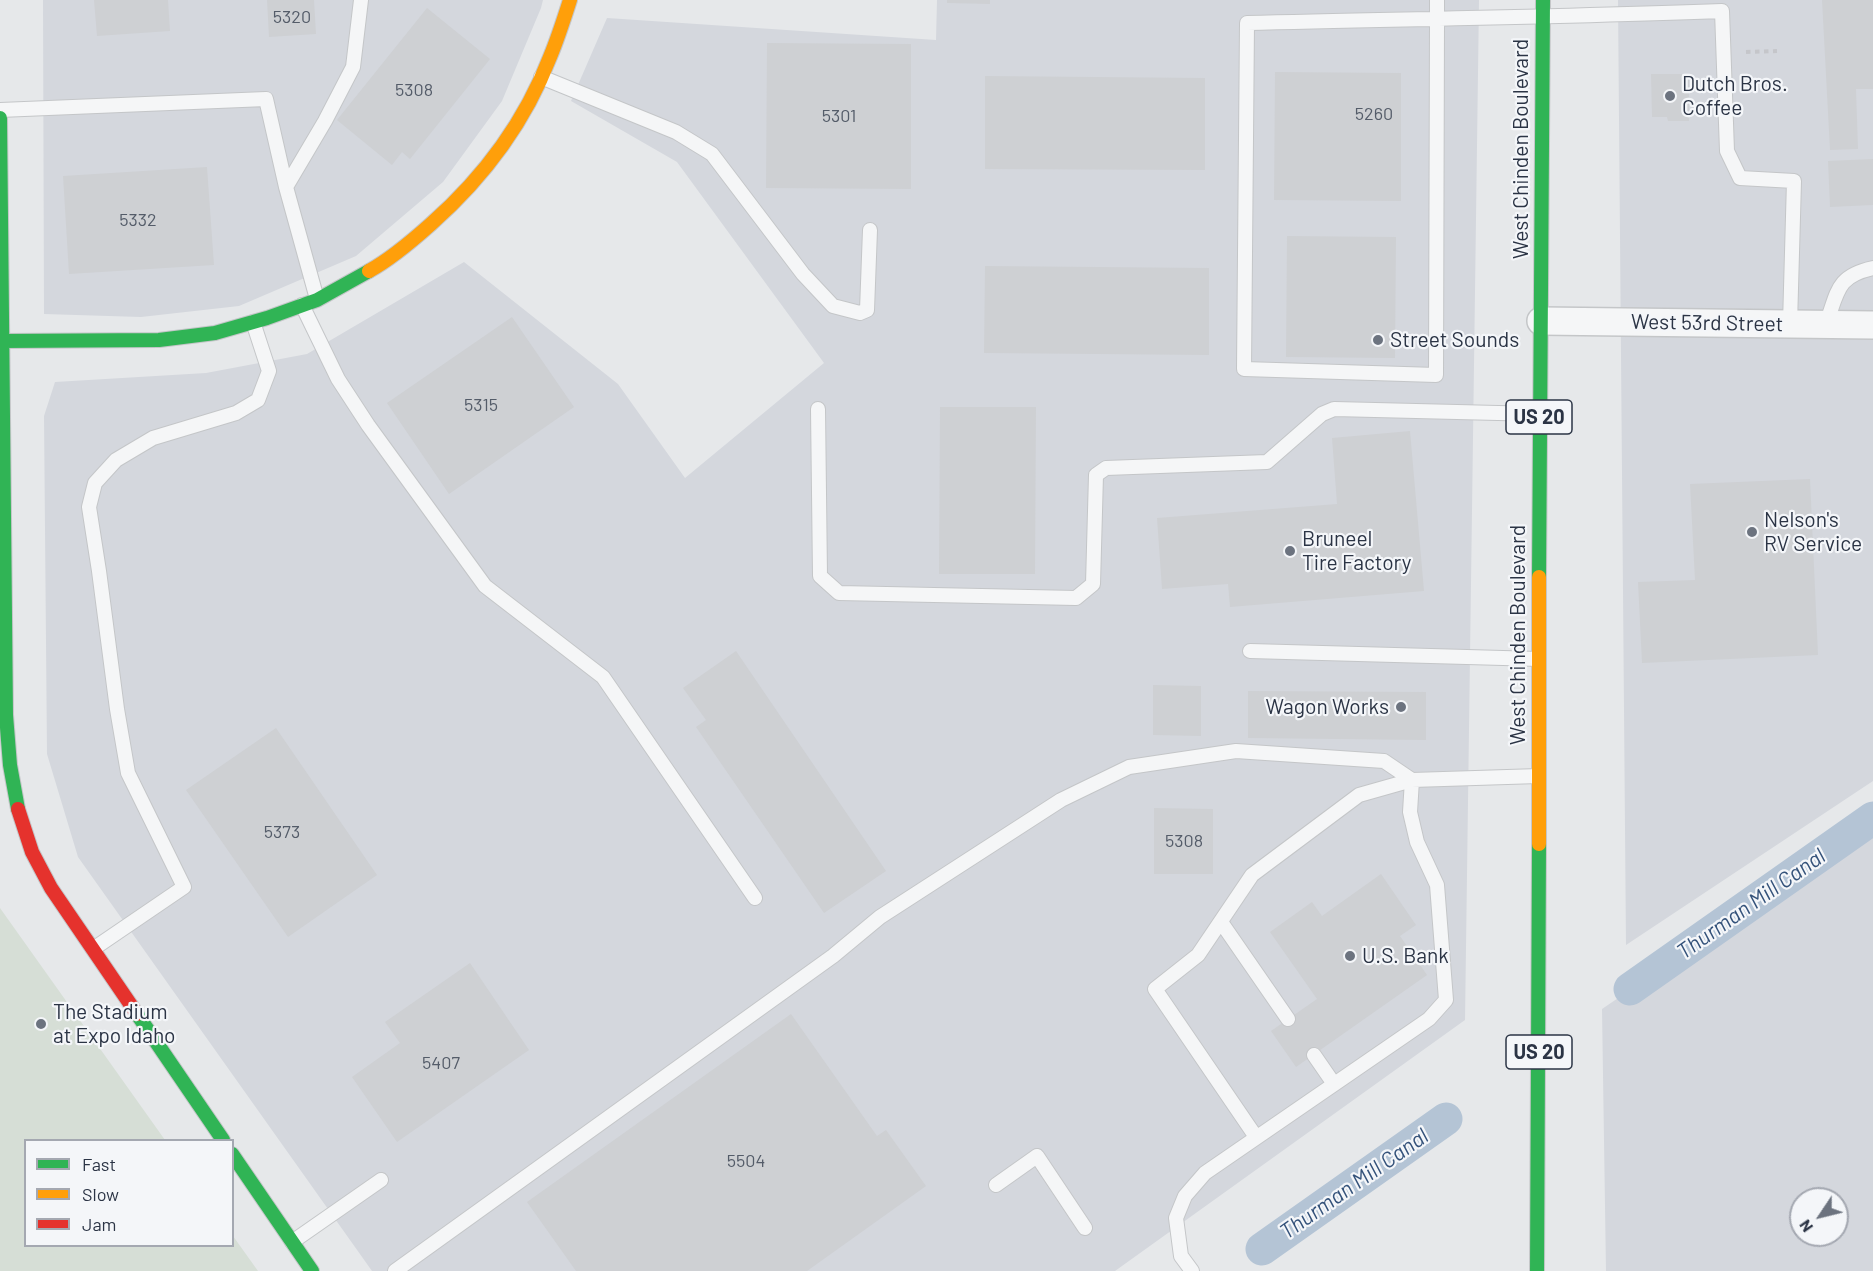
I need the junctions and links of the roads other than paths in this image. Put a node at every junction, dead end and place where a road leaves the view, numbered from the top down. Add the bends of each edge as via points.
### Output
1 (361, 0) edge
2 (556, 0) edge
3 (1437, 0) edge
4 (1543, 0) edge
5 (570, 3) edge
6 (1543, 17) junction
7 (1437, 19) junction
8 (541, 77) junction
9 (0, 110) edge
10 (0, 118) edge
11 (286, 187) junction
12 (870, 230) dead end
13 (1873, 268) edge
14 (317, 300) junction
15 (302, 305) junction
16 (1541, 321) junction
17 (253, 322) junction
18 (1790, 324) junction
19 (1826, 324) junction
20 (1873, 325) edge
21 (2, 341) junction
22 (818, 409) dead end
23 (1539, 414) junction
24 (1250, 651) dead end
25 (1539, 659) junction
26 (1539, 776) junction
27 (1412, 780) junction
28 (755, 897) dead end
29 (1221, 921) junction
30 (93, 949) junction
31 (1288, 1019) dead end
32 (1314, 1055) dead end
33 (1334, 1084) junction
34 (1256, 1137) junction
35 (222, 1139) edge
36 (234, 1157) edge
37 (381, 1180) dead end
38 (996, 1185) dead end
39 (1085, 1228) dead end
40 (292, 1242) junction
41 (312, 1271) edge
42 (395, 1271) edge
43 (1192, 1271) edge
44 (1537, 1271) edge

1 - 11 lane via 353,67
2 - 5 lane
3 - 7 lane
4 - 6 street, West Chinden Boulevard / US 20
5 - 8 street
6 - 7 lane
6 - 16 street, West Chinden Boulevard / US 20
6 - 18 lane via 1722,11 1726,151 1740,178 1794,181
7 - 7 lane via 1247,22 1244,369 1436,375
8 - 12 lane via 676,132 712,154 803,274 833,306 860,313 867,310
8 - 14 street via 495,157 458,200 382,262
9 - 11 lane via 266,99
10 - 21 street
11 - 14 lane
13 - 19 lane via 1843,280
14 - 15 street
15 - 17 street
15 - 28 lane via 338,379 485,586 603,677
16 - 18 street, West 53rd Street
16 - 23 street, West Chinden Boulevard / US 20
17 - 21 street via 215,333 159,339
17 - 30 lane via 268,371 258,400 236,413 153,438 116,460 95,483 89,507 128,773 184,887
18 - 19 street, West 53rd Street
19 - 20 street, West 53rd Street
21 - 30 street via 9,764 15,804 30,847 51,888
22 - 23 lane via 820,576 839,593 1076,598 1093,584 1096,475 1106,468 1267,462 1322,414 1334,409
23 - 25 street, West Chinden Boulevard / US 20
24 - 25 lane
25 - 26 street, West Chinden Boulevard / US 20
26 - 27 lane
26 - 44 street, West Chinden Boulevard / US 20
27 - 29 lane via 1359,795 1252,875
27 - 33 lane via 1410,812 1417,842 1437,885 1446,1000 1429,1019
27 - 42 lane via 1384,760 1236,751 1129,767 1061,800 880,917 833,956
29 - 31 lane
29 - 34 lane via 1198,955 1155,989
30 - 35 street
32 - 33 lane
33 - 34 lane
34 - 43 lane via 1205,1173 1185,1196 1176,1218 1181,1256
36 - 40 street
37 - 40 lane
38 - 39 lane via 1037,1156
40 - 41 street

